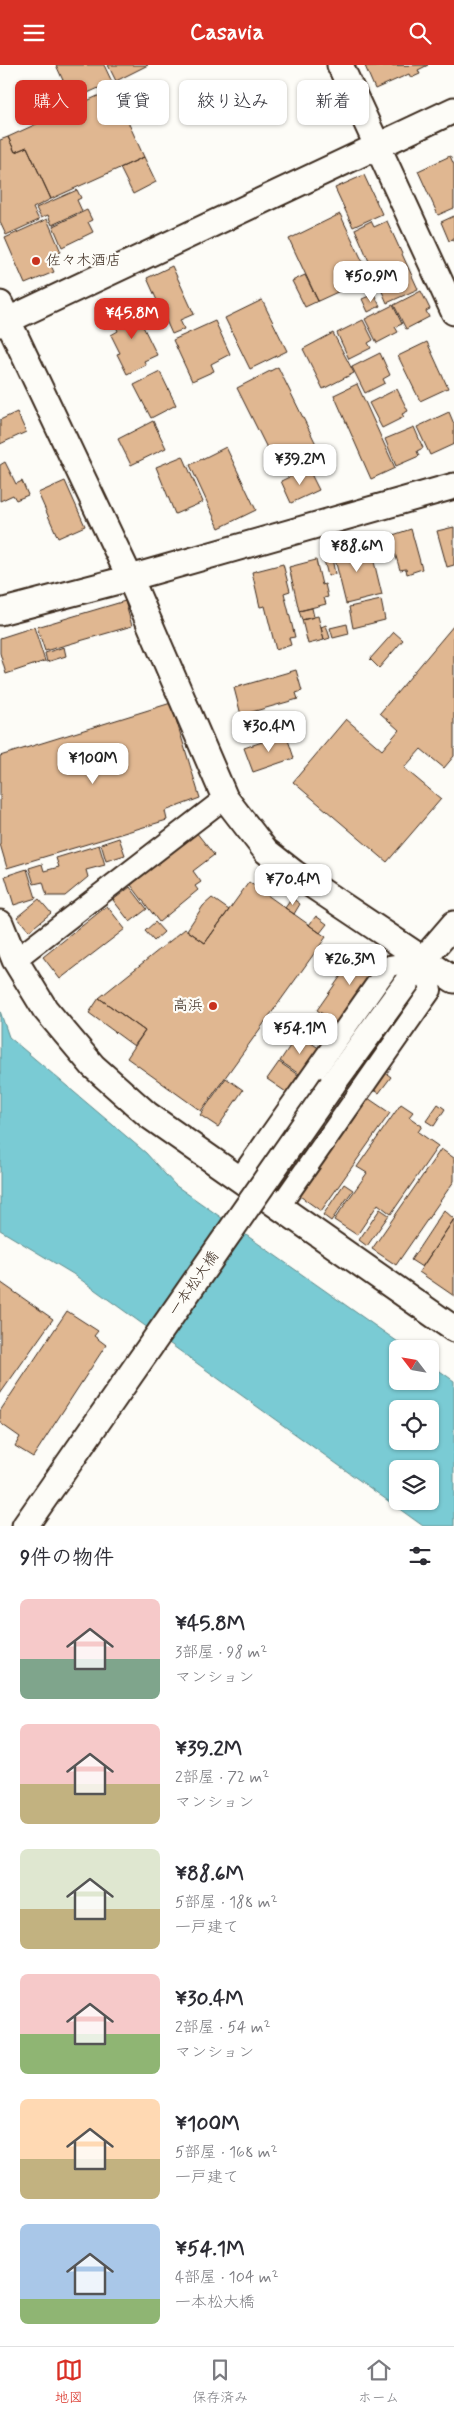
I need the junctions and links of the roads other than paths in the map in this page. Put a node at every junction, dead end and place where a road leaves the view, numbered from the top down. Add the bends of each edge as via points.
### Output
1 (340, 65) edge
2 (454, 110) edge
3 (378, 145) junction
4 (454, 312) edge
5 (2, 316) edge
6 (454, 486) edge
7 (130, 578) junction
8 (0, 612) edge
9 (225, 797) junction
10 (0, 923) edge
11 (454, 924) edge
12 (15, 960) junction
13 (423, 960) junction
14 (454, 980) edge
15 (240, 1179) junction
16 (279, 1207) junction
17 (454, 1329) edge
18 (25, 1526) edge

1 - 3 street
2 - 3 street
3 - 4 street
3 - 5 street
5 - 7 street
6 - 7 street
7 - 8 street
7 - 9 street
9 - 12 street
9 - 13 street via 266,851
10 - 12 street
11 - 13 street, 一本松大橋
12 - 15 street via 45,1009 93,1066 148,1115
13 - 14 street
13 - 15 street via 389,966
13 - 16 street via 431,990
13 - 18 street, 一本松大橋, bridge via 332,1085
15 - 16 street
16 - 17 street

